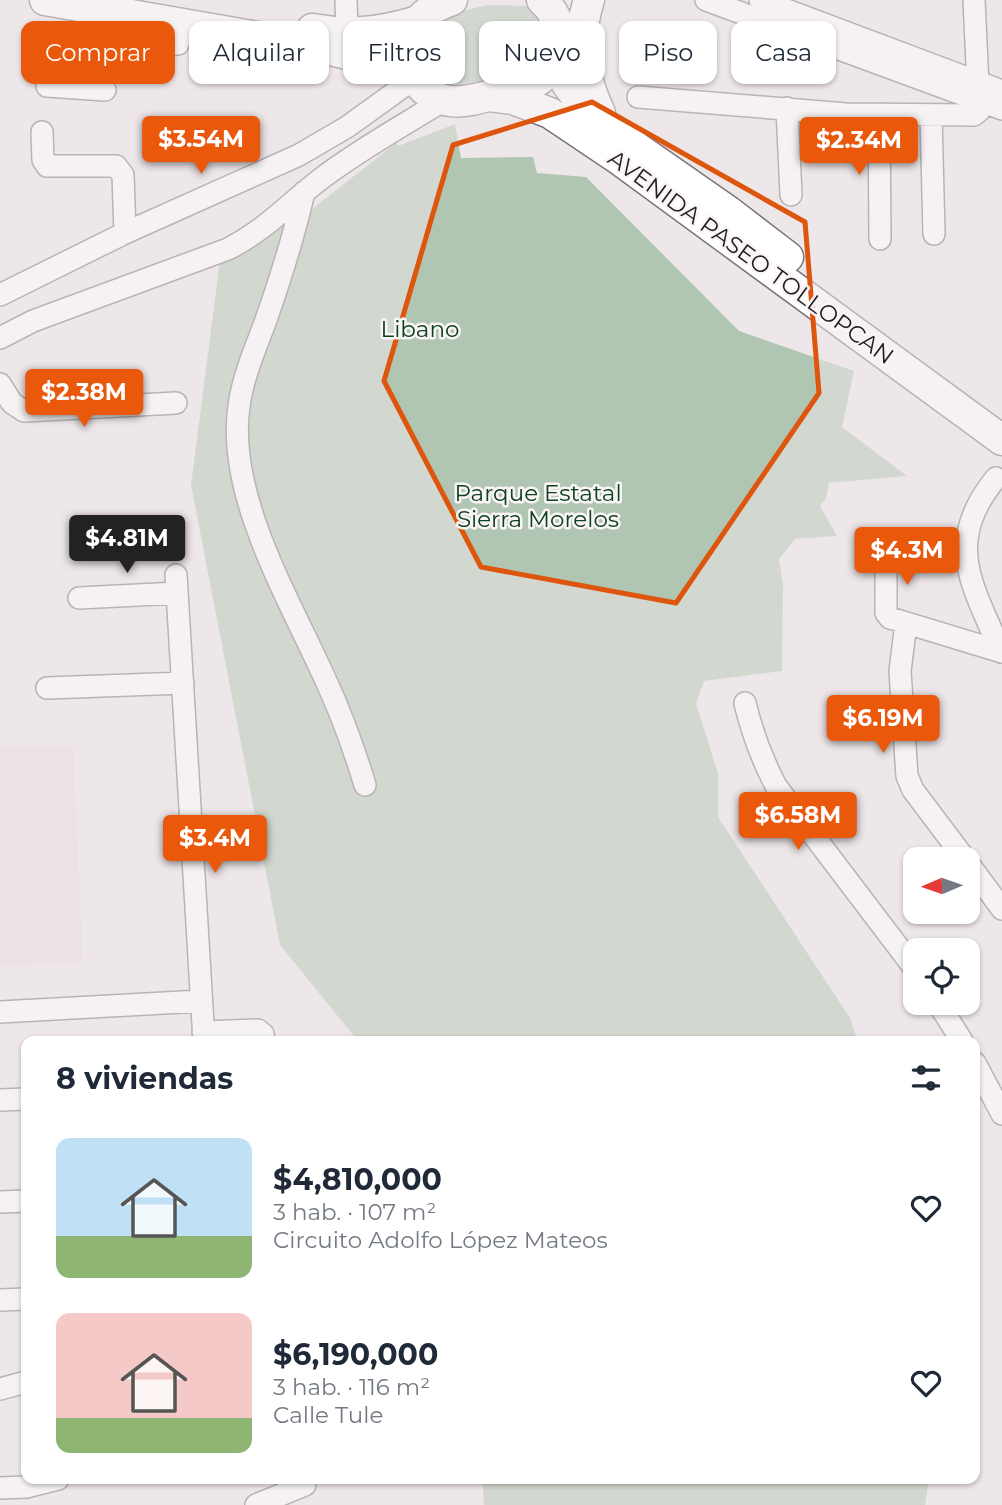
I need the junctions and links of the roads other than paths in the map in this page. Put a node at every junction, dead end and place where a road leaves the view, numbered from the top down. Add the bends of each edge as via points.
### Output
1 (45, 0) edge
2 (142, 0) edge
3 (346, 0) edge
4 (452, 0) edge
5 (542, 0) edge
6 (584, 0) edge
7 (589, 0) edge
8 (706, 0) edge
9 (760, 0) edge
10 (974, 0) edge
11 (86, 8) junction
12 (347, 21) edge
13 (418, 21) edge
14 (557, 21) edge
15 (569, 21) edge
16 (183, 24) junction
17 (343, 32) edge
18 (175, 44) edge
19 (343, 54) edge
20 (400, 84) edge
21 (419, 84) edge
22 (532, 84) edge
23 (567, 84) edge
24 (47, 86) dead end
25 (1002, 91) edge
26 (979, 92) junction
27 (489, 96) junction
28 (638, 97) dead end
29 (444, 100) junction
30 (787, 108) junction
31 (1002, 109) edge
32 (879, 115) junction
33 (931, 116) junction
34 (606, 126) junction
35 (42, 132) dead end
36 (304, 192) junction
37 (791, 195) dead end
38 (125, 233) junction
39 (934, 234) dead end
40 (880, 239) dead end
41 (0, 295) edge
42 (0, 338) edge
43 (0, 384) edge
44 (176, 403) dead end
45 (1002, 415) edge
46 (1002, 440) edge
47 (996, 478) dead end
48 (886, 565) dead end
49 (79, 598) dead end
50 (906, 623) junction
51 (1001, 652) edge
52 (183, 683) junction
53 (47, 688) dead end
54 (745, 703) dead end
55 (365, 785) dead end
56 (956, 847) edge
57 (980, 880) edge
58 (1002, 909) edge
59 (903, 953) edge
60 (201, 1001) junction
61 (0, 1012) edge
62 (946, 1015) edge
63 (203, 1036) edge
64 (211, 1036) edge
65 (263, 1036) edge
66 (959, 1036) edge
67 (980, 1072) edge
68 (21, 1099) edge
69 (0, 1100) edge
70 (1002, 1114) edge
71 (21, 1201) edge
72 (0, 1202) edge
73 (21, 1299) edge
74 (0, 1300) edge
75 (21, 1383) edge
76 (0, 1389) edge
77 (38, 1484) edge
78 (0, 1488) edge
79 (307, 1490) edge
80 (256, 1505) edge

1 - 11 highway
2 - 17 highway
3 - 12 street
4 - 13 highway via 435,6
5 - 14 highway, AVENIDA PASEO TOLLOPCAN
6 - 15 street
7 - 34 highway via 583,24 583,63
8 - 26 street
9 - 26 street
10 - 26 street
11 - 16 highway
11 - 24 street via 97,89
16 - 18 street
16 - 19 highway
20 - 38 street via 370,111 299,155
21 - 29 highway
22 - 27 highway
23 - 34 highway, AVENIDA PASEO TOLLOPCAN
25 - 26 street
26 - 31 street
26 - 33 street via 979,111 974,115
27 - 29 highway
27 - 46 highway, AVENIDA PASEO TOLLOPCAN via 513,99 550,113
28 - 30 street
29 - 36 street
30 - 32 street
30 - 37 street
32 - 33 street
32 - 40 street
33 - 39 street
34 - 45 highway, AVENIDA PASEO TOLLOPCAN
35 - 38 street via 47,166 120,168
36 - 42 street via 267,225 228,249 33,321
36 - 55 street via 286,263 244,382 237,423 239,449 255,522 349,732
38 - 41 street
43 - 44 street via 24,411
47 - 51 street via 973,511 966,546 967,567
48 - 50 street via 886,613
49 - 52 street via 176,584
50 - 51 street
50 - 56 street via 901,671 907,776
52 - 53 street
52 - 60 street
54 - 59 street via 752,733 776,786
57 - 58 street
60 - 61 street
60 - 63 street
62 - 66 street
64 - 65 street via 258,1030
67 - 70 street
68 - 69 street
71 - 72 street
73 - 74 street
75 - 76 street
77 - 78 street
79 - 80 street

